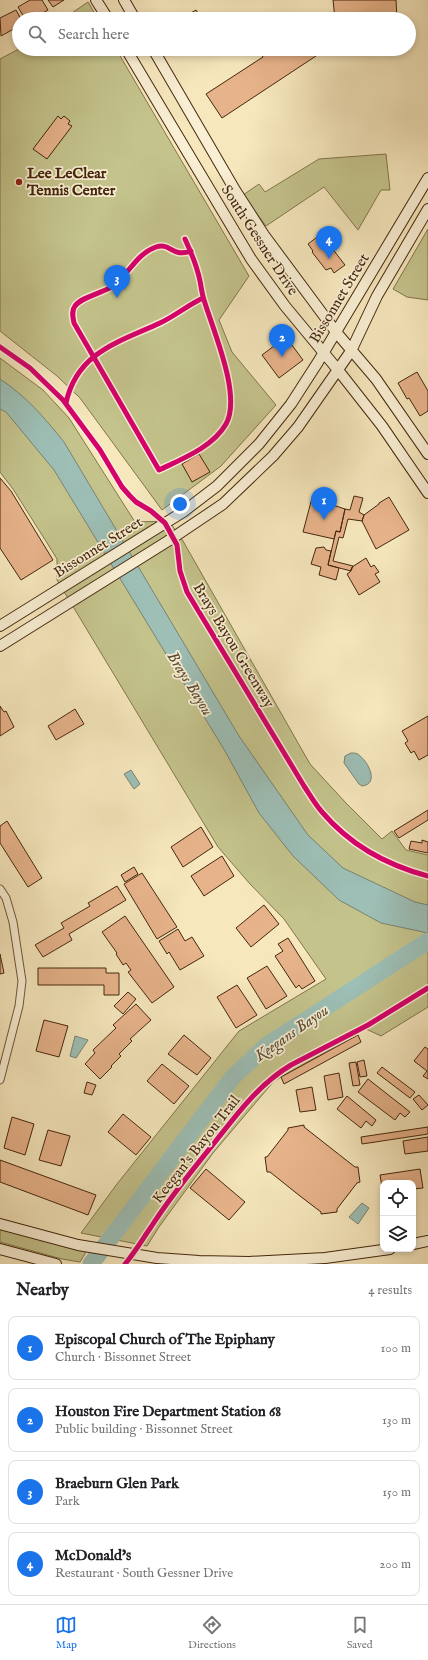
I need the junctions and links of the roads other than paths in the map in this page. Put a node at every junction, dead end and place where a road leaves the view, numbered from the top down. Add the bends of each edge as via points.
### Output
1 (96, 0) edge
2 (124, 0) edge
3 (104, 12) edge
4 (131, 12) edge
5 (130, 56) edge
6 (157, 56) edge
7 (428, 178) edge
8 (414, 203) junction
9 (427, 210) edge
10 (336, 332) junction
11 (350, 351) junction
12 (324, 353) junction
13 (338, 370) junction
14 (428, 454) edge
15 (234, 470) junction
16 (424, 477) edge
17 (247, 482) junction
18 (428, 494) edge
19 (28, 609) junction
20 (38, 623) junction
21 (0, 626) edge
22 (0, 646) edge
23 (0, 889) edge
24 (0, 1080) edge
25 (0, 1224) edge
26 (428, 1242) edge
27 (416, 1244) edge
28 (0, 1249) edge
29 (380, 1251) edge
30 (326, 1261) edge
31 (56, 1264) edge

1 - 3 main road
2 - 4 main road
5 - 12 main road, South Gessner Drive via 251,259
6 - 10 main road, South Gessner Drive via 264,235
7 - 8 main road, Bissonnet Street
8 - 9 main road
8 - 10 main road, Bissonnet Street
9 - 11 main road
10 - 11 main road, South Gessner Drive
10 - 12 main road, Bissonnet Street
11 - 13 main road
11 - 14 main road, South Gessner Drive via 376,379
12 - 13 main road, South Gessner Drive
12 - 15 main road, Bissonnet Street via 279,420
13 - 16 main road, South Gessner Drive
13 - 17 main road via 298,427
15 - 17 main road
15 - 19 main road, Bissonnet Street via 201,499
16 - 18 main road, South Gessner Drive
17 - 20 main road via 223,504
19 - 20 main road
19 - 21 main road, Bissonnet Street
20 - 22 main road
23 - 24 street via 6,898 13,922 22,981 19,1006
25 - 30 main road via 78,1245 157,1258 249,1262
26 - 27 main road
28 - 31 main road
29 - 30 main road

